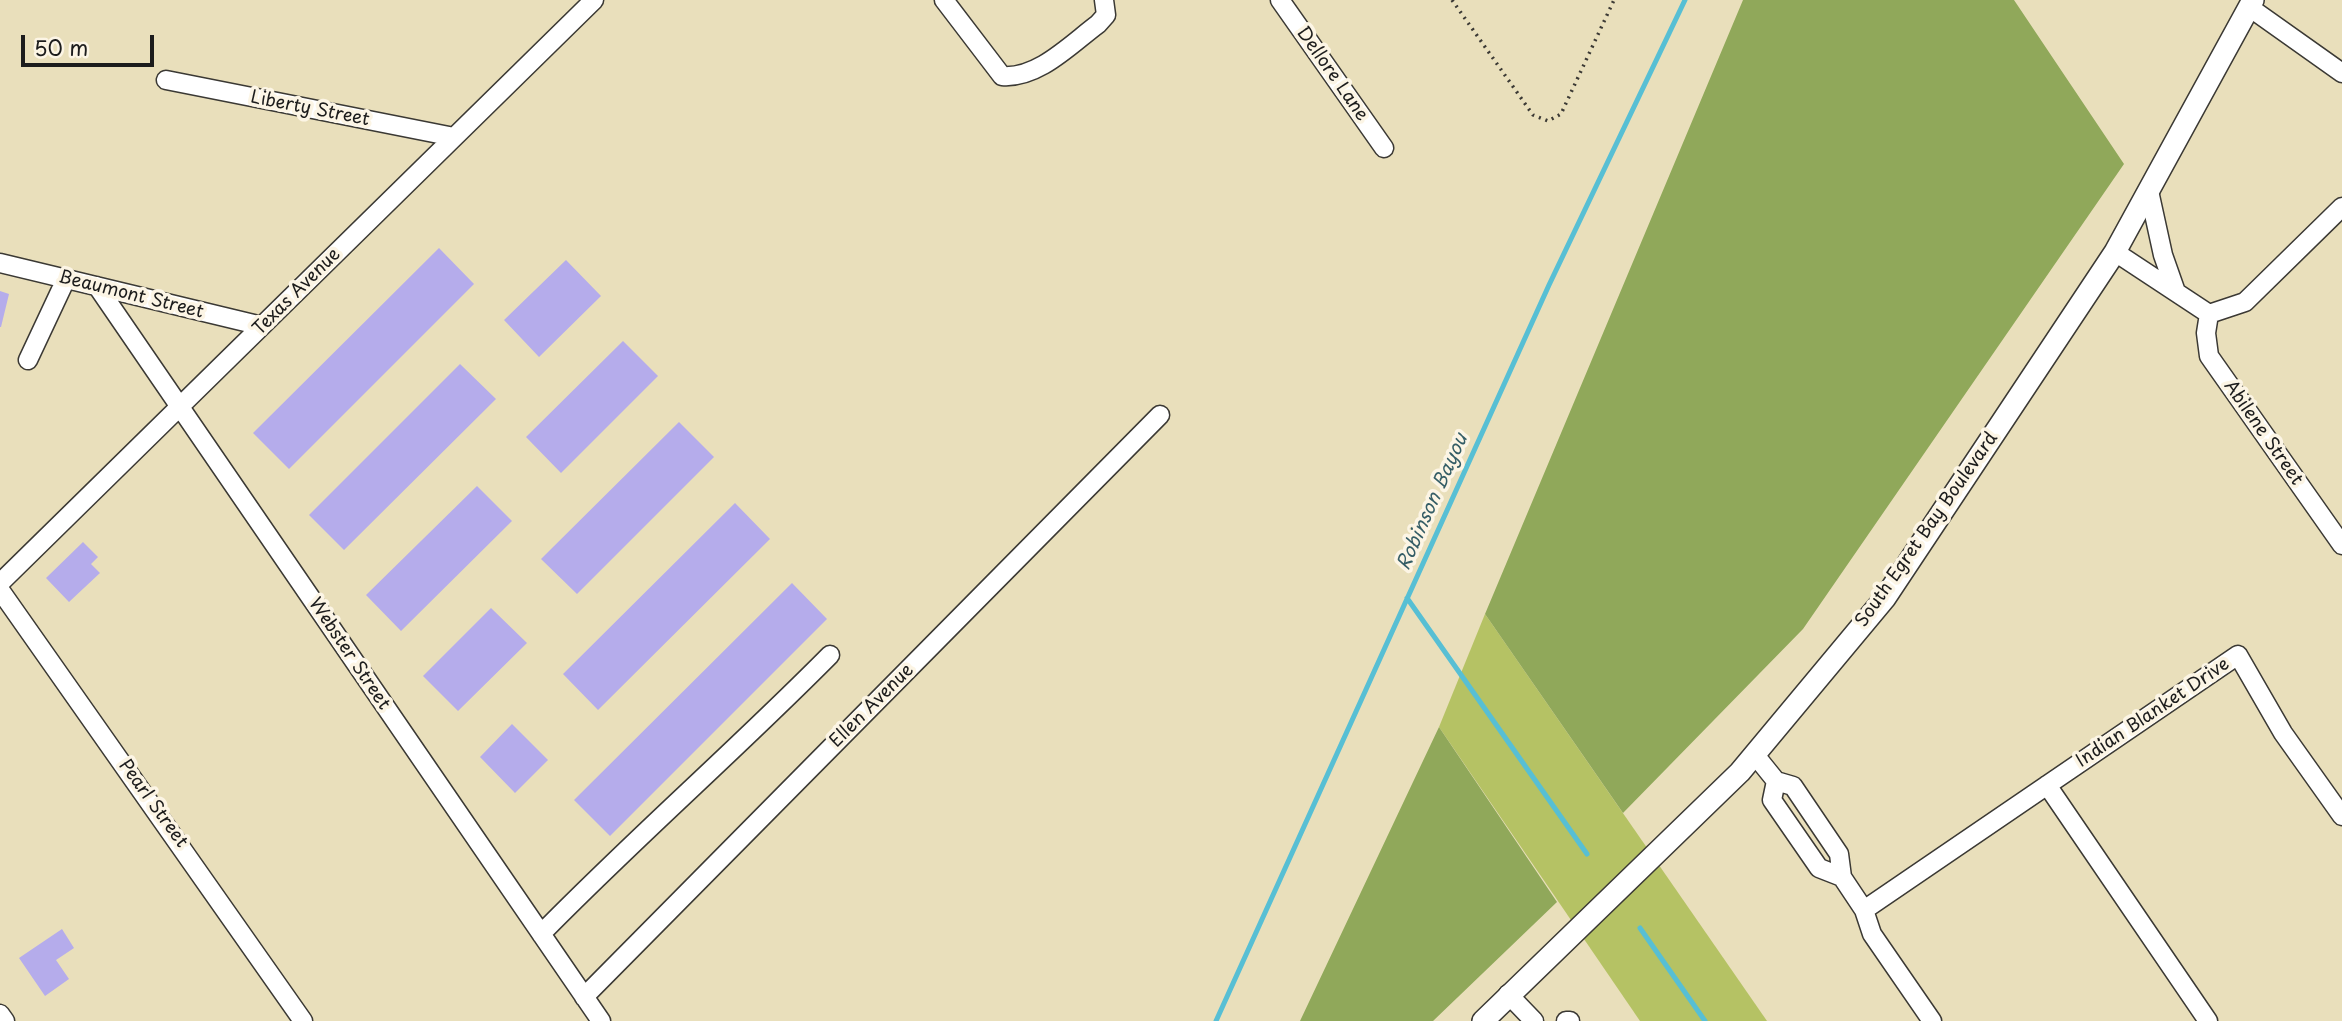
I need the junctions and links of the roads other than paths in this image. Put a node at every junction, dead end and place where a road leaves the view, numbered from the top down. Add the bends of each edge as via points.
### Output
1 (594, 0) edge
2 (944, 0) edge
3 (1104, 0) edge
4 (1280, 0) edge
5 (2251, 4) edge
6 (2342, 73) edge
7 (166, 80) dead end
8 (454, 137) junction
9 (1384, 148) dead end
10 (2149, 191) junction
11 (2342, 207) edge
12 (2115, 251) junction
13 (0, 263) edge
14 (66, 279) junction
15 (97, 286) junction
16 (2176, 292) junction
17 (2209, 314) junction
18 (262, 327) junction
19 (28, 360) dead end
20 (180, 407) junction
21 (1160, 415) dead end
22 (2342, 545) edge
23 (0, 583) edge
24 (0, 590) edge
25 (830, 655) dead end
26 (1755, 755) junction
27 (1776, 780) junction
28 (2047, 785) junction
29 (2342, 816) edge
30 (1842, 877) junction
31 (1864, 910) junction
32 (541, 934) junction
33 (1508, 994) junction
34 (584, 997) junction
35 (0, 1014) edge
36 (5, 1021) edge
37 (303, 1021) edge
38 (601, 1021) edge
39 (1483, 1021) edge
40 (1534, 1021) edge
41 (1932, 1021) edge
42 (2208, 1021) edge

1 - 8 street, Texas Avenue
2 - 3 street via 989,62 1002,76 1015,77 1030,73 1098,24 1106,15
4 - 9 street, Dellore Lane
5 - 6 street
5 - 10 main road, South Egret Bay Boulevard
7 - 8 street, Liberty Street
8 - 18 street, Texas Avenue
10 - 12 main road, South Egret Bay Boulevard
10 - 16 street
11 - 17 street via 2245,302
12 - 16 street
12 - 26 main road, South Egret Bay Boulevard via 1885,598
13 - 14 street, Beaumont Street
14 - 15 street, Beaumont Street
14 - 19 street
15 - 18 street, Beaumont Street
15 - 20 street, Webster Street
16 - 17 street
17 - 22 street, Abilene Street via 2209,356
18 - 20 street, Texas Avenue
20 - 23 street, Texas Avenue
20 - 32 street, Webster Street
21 - 34 street, Ellen Avenue
24 - 37 street, Pearl Street
25 - 32 street
26 - 27 street
26 - 33 main road, South Egret Bay Boulevard
27 - 30 street via 1793,786 1839,854
27 - 30 street via 1772,800 1819,868
28 - 29 street, Indian Blanket Drive via 2238,655 2283,733
28 - 31 street, Indian Blanket Drive
28 - 42 street
30 - 31 street
31 - 41 street via 1872,934
32 - 34 street, Webster Street
33 - 39 main road, South Egret Bay Boulevard
33 - 40 street
34 - 38 street, Webster Street
35 - 36 street

